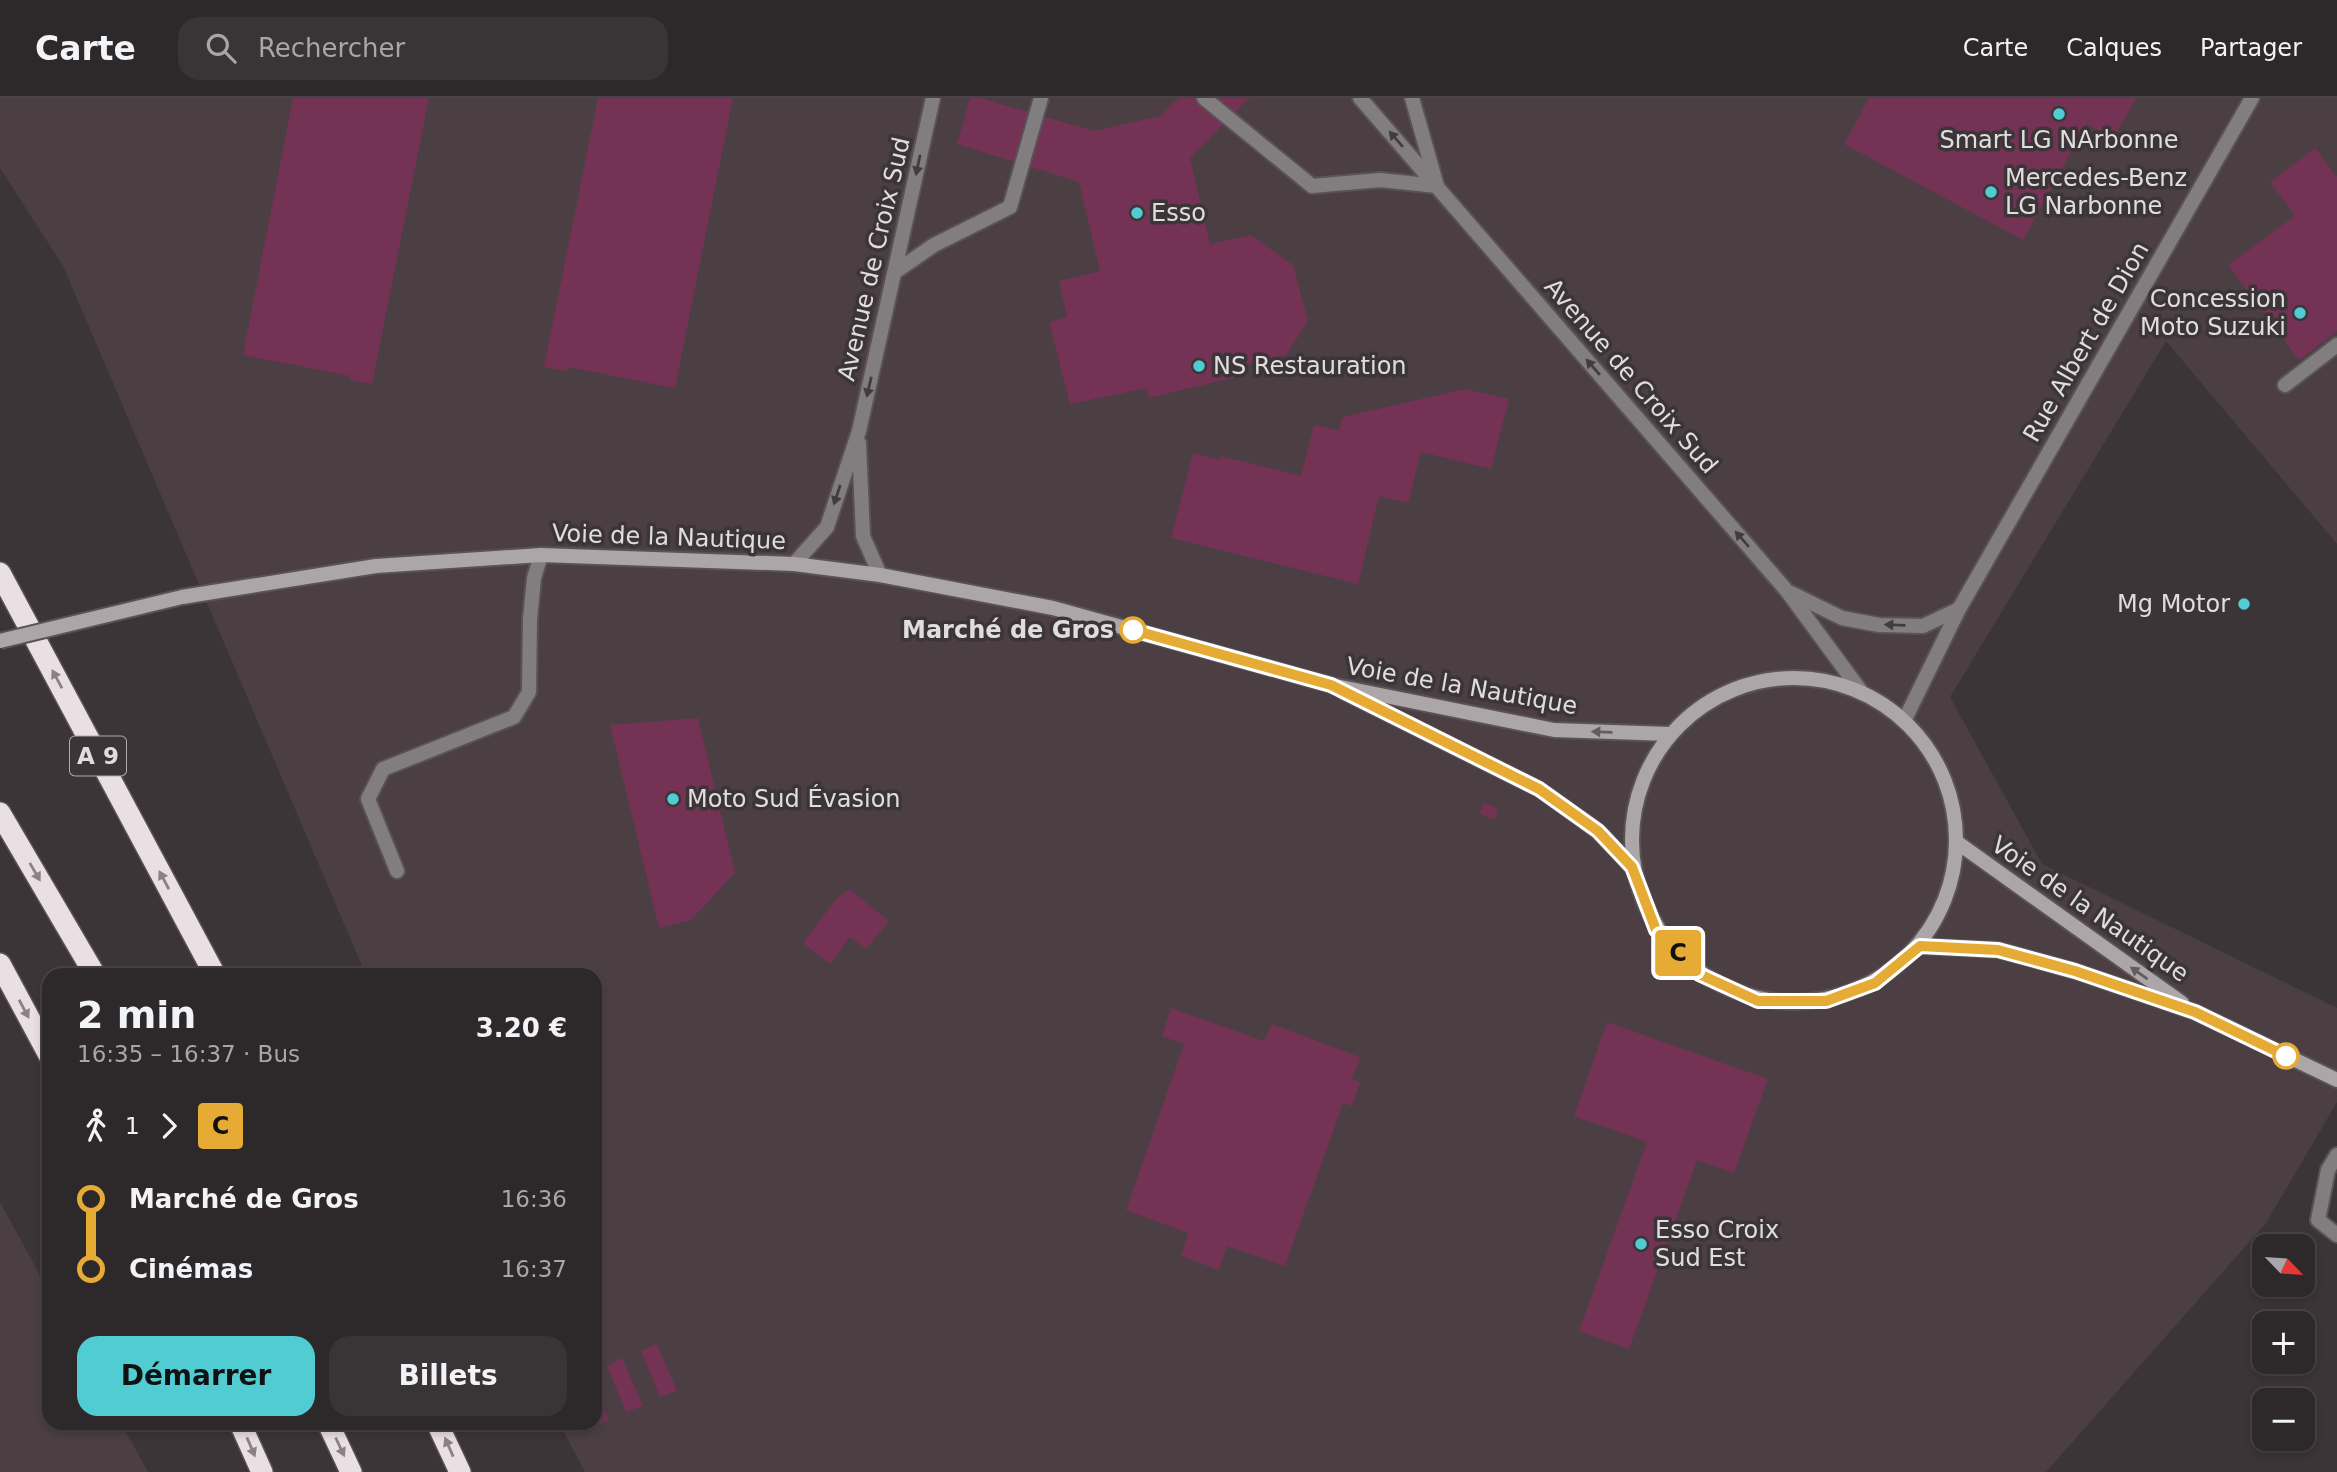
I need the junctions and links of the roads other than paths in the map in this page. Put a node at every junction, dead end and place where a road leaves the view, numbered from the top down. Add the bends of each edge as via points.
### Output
1 (933, 98) edge
2 (1041, 98) edge
3 (1204, 98) edge
4 (1360, 98) edge
5 (1412, 98) edge
6 (2252, 98) edge
7 (1437, 186) junction
8 (895, 272) junction
9 (2337, 345) edge
10 (2285, 385) dead end
11 (859, 431) junction
12 (541, 555) junction
13 (794, 564) junction
14 (0, 573) edge
15 (880, 575) junction
16 (1787, 591) junction
17 (1959, 609) junction
18 (0, 641) edge
19 (1331, 685) junction
20 (1860, 690) junction
21 (1905, 719) junction
22 (1670, 734) junction
23 (0, 813) edge
24 (1958, 843) junction
25 (1632, 867) junction
26 (397, 871) dead end
27 (1920, 946) junction
28 (0, 964) edge
29 (91, 968) edge
30 (211, 968) edge
31 (2195, 1012) junction
32 (42, 1042) edge
33 (2337, 1080) edge
34 (2337, 1155) edge
35 (2337, 1235) edge
36 (243, 1430) edge
37 (331, 1430) edge
38 (440, 1430) edge
39 (262, 1472) edge
40 (351, 1472) edge
41 (460, 1472) edge

1 -> 8 street, Avenue de Croix Sud
2 - 8 street via 1010,207
3 - 7 street via 1312,186 1380,180
7 -> 4 street, Avenue de Croix Sud
5 - 7 street
6 - 17 street, Rue Albert de Dion
16 -> 7 street, Avenue de Croix Sud
8 -> 11 street, Avenue de Croix Sud
9 - 10 street
11 -> 13 street, Avenue de Croix Sud via 827,527
11 - 15 street, Avenue de Croix Sud via 863,536
12 - 13 street, Voie de la Nautique
12 - 18 street, Voie de la Nautique, bridge via 376,566 182,597
12 - 26 street via 530,619 529,692 514,717 383,769 368,799
13 - 15 street, Voie de la Nautique
30 -> 14 highway, A 9
15 - 19 street, Voie de la Nautique via 1053,608
17 -> 16 street via 1923,626 1879,625 1842,618
16 - 20 street, Avenue de Croix Sud
17 - 21 street, Rue Albert de Dion
22 -> 19 street, Voie de la Nautique via 1554,730
19 - 25 street, Voie de la Nautique via 1539,789 1598,831
20 - 21 street
20 - 22 street via 1809,677 1739,686 1703,704
21 - 24 street via 1943,772
22 - 25 street via 1643,776 1631,819
23 -> 29 highway
24 - 27 street via 1945,903
31 -> 24 street, Voie de la Nautique
25 - 27 street via 1656,930 1699,974 1758,1001 1826,1001 1875,983
27 - 31 street, Voie de la Nautique via 1998,950
28 -> 32 highway
31 - 33 street, Voie de la Nautique
34 - 35 street via 2328,1170 2318,1220
36 -> 39 highway
37 -> 40 highway
41 -> 38 highway

